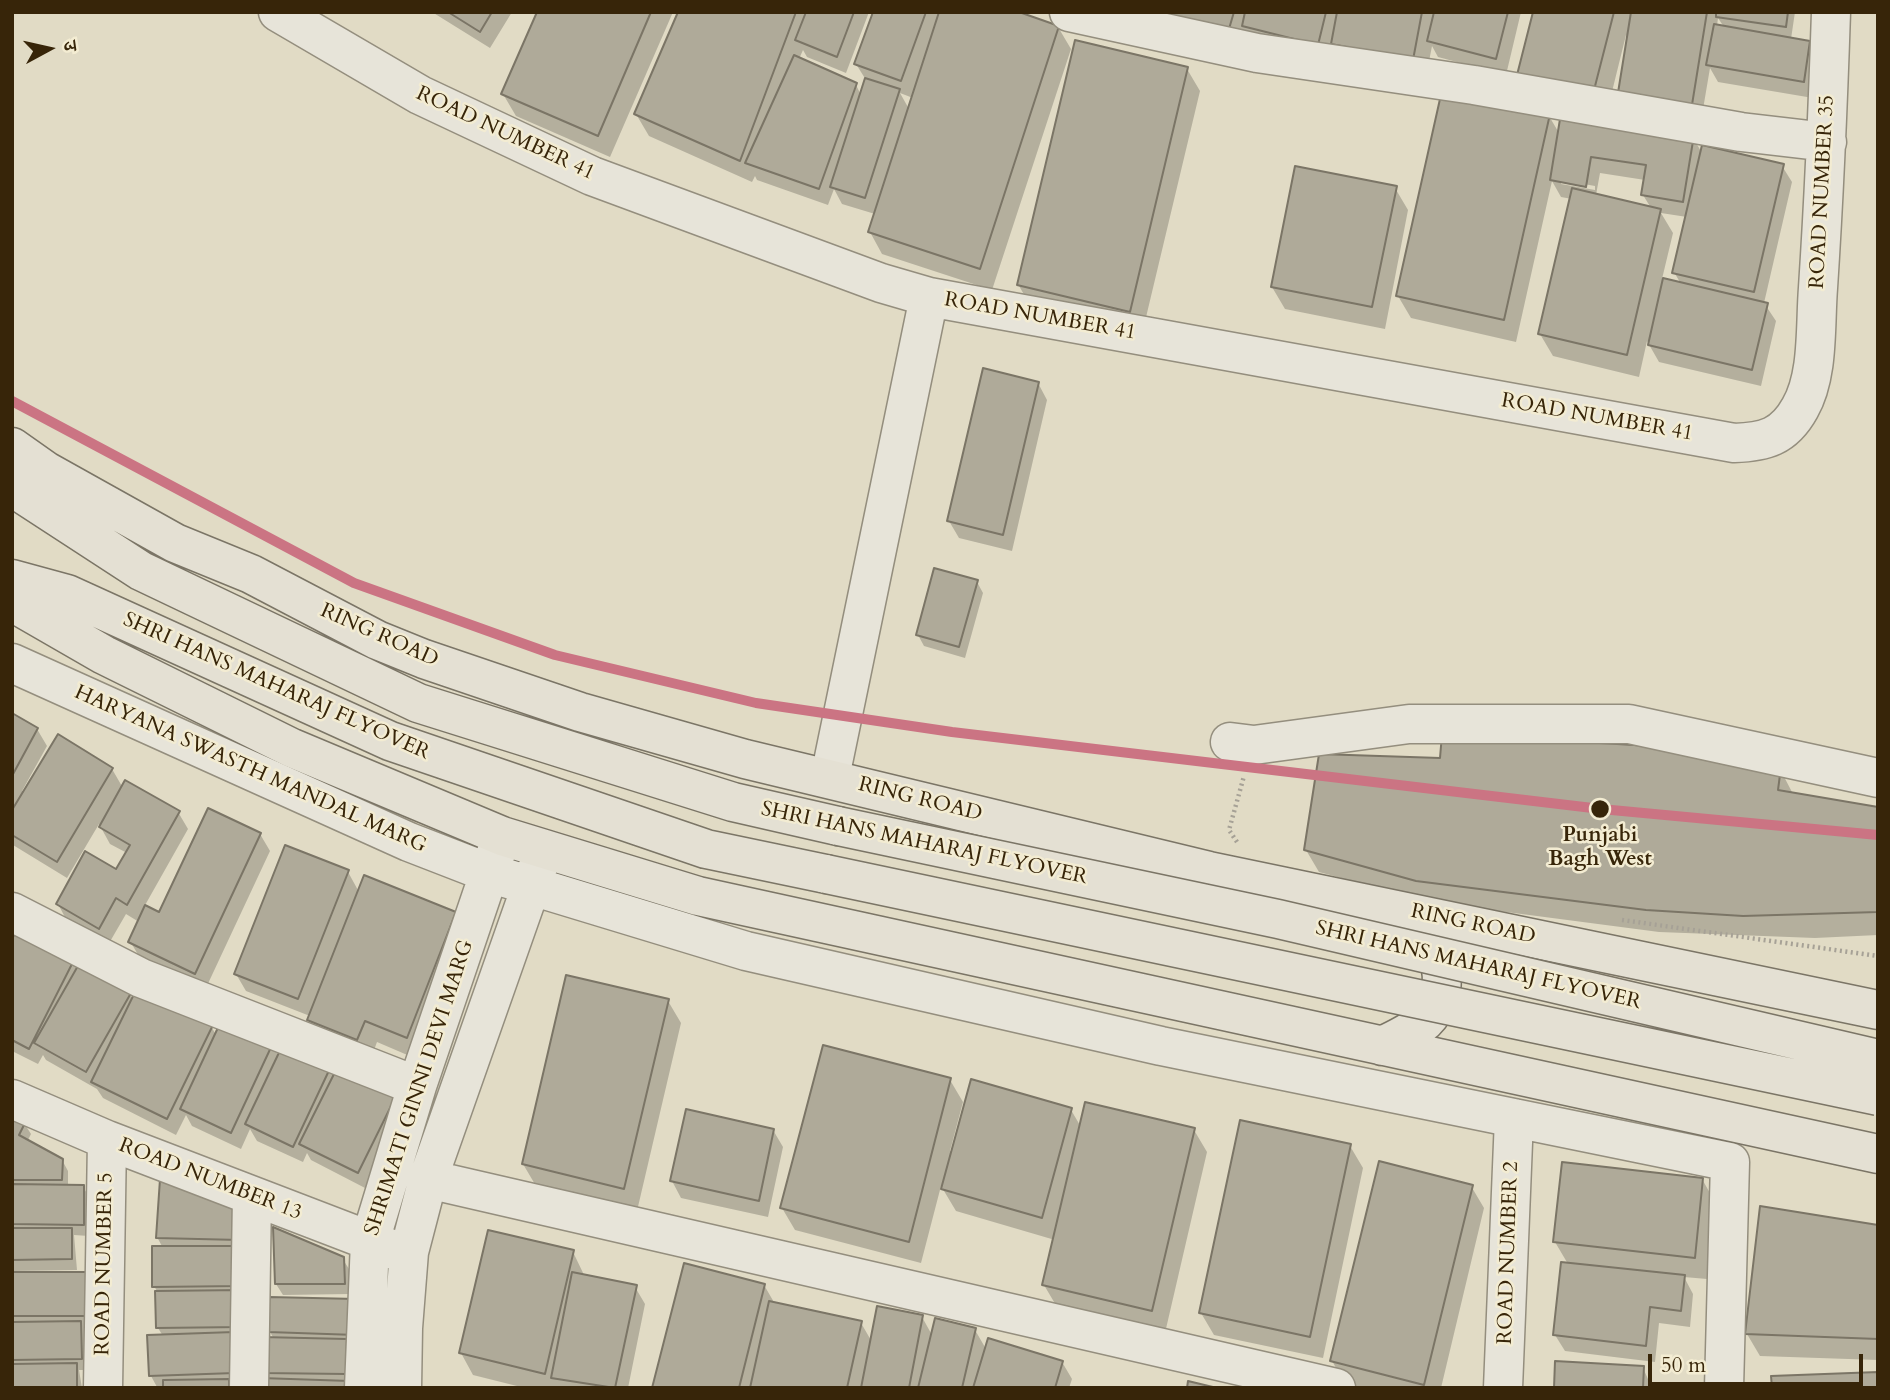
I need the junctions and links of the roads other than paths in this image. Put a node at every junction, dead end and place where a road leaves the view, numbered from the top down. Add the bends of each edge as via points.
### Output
1 (278, 12) edge
2 (1069, 12) edge
3 (1831, 12) edge
4 (1827, 142) junction
5 (929, 297) junction
6 (1812, 371) joint
7 (12, 447) edge
8 (16, 489) edge
9 (12, 555) edge
10 (141, 571) junction
11 (12, 579) edge
12 (67, 594) junction
13 (12, 602) edge
14 (377, 640) junction
15 (12, 663) edge
16 (1242, 743) road end
17 (830, 777) junction
18 (1878, 778) edge
19 (502, 836) junction
20 (544, 849) junction
21 (489, 873) junction
22 (532, 886) junction
23 (1402, 910) junction
24 (12, 912) edge
25 (1878, 1010) edge
26 (1382, 1046) junction
27 (1878, 1059) edge
28 (417, 1086) junction
29 (1878, 1096) edge
30 (12, 1099) edge
31 (1514, 1118) junction
32 (107, 1140) junction
33 (1878, 1154) edge
34 (428, 1179) junction
35 (251, 1196) junction
36 (370, 1241) junction
37 (409, 1256) junction
38 (411, 1386) edge
39 (103, 1388) edge
40 (249, 1388) edge
41 (364, 1388) edge
42 (1336, 1388) edge
43 (1503, 1388) edge
44 (1724, 1388) edge

1 - 5 street, ROAD NUMBER 41 via 420,94 592,176
2 - 4 street via 1257,53
3 - 4 street, ROAD NUMBER 35
4 - 6 street, ROAD NUMBER 35
5 - 6 street, ROAD NUMBER 41 via 1734,443 1777,436 1801,408
5 - 17 street
7 - 14 main road, RING ROAD via 175,544 251,574
8 - 10 main road, SHRI HANS MAHARAJ FLYOVER
9 - 12 main road
10 - 14 main road via 231,588
10 - 27 main road, SHRI HANS MAHARAJ FLYOVER, bridge via 418,703 733,802 1278,919
11 - 12 main road
12 - 29 main road, SHRI HANS MAHARAJ FLYOVER, bridge via 390,741 706,849
13 - 19 main road via 104,655 292,748
14 - 17 main road, RING ROAD via 580,712 745,759
15 - 21 street, HARYANA SWASTH MANDAL MARG via 409,842
16 - 18 street via 1409,724 1629,724
17 - 23 main road, RING ROAD via 1209,871
19 - 20 main road
19 - 21 street, SHRIMATI GINNI DEVI MARG
20 - 22 street, SHRIMATI GINNI DEVI MARG
20 - 26 main road via 698,896
21 - 22 street, HARYANA SWASTH MANDAL MARG
21 - 28 street, SHRIMATI GINNI DEVI MARG
22 - 31 street, HARYANA SWASTH MANDAL MARG via 760,954 1161,1046
22 - 34 street, SHRIMATI GINNI DEVI MARG
23 - 25 main road, RING ROAD
23 - 26 main road via 1433,941 1442,980 1427,1019
24 - 28 street via 141,978
26 - 33 main road
28 - 36 street, SHRIMATI GINNI DEVI MARG
30 - 32 street, ROAD NUMBER 13
31 - 43 street, ROAD NUMBER 2
31 - 44 street, HARYANA SWASTH MANDAL MARG via 1730,1162
32 - 35 street, ROAD NUMBER 13
32 - 39 street, ROAD NUMBER 5
34 - 37 street, SHRIMATI GINNI DEVI MARG
34 - 42 street
35 - 36 street, ROAD NUMBER 13
35 - 40 street
36 - 37 street, ROAD NUMBER 13
36 - 41 street, SHRIMATI GINNI DEVI MARG
37 - 38 street, SHRIMATI GINNI DEVI MARG via 402,1328

